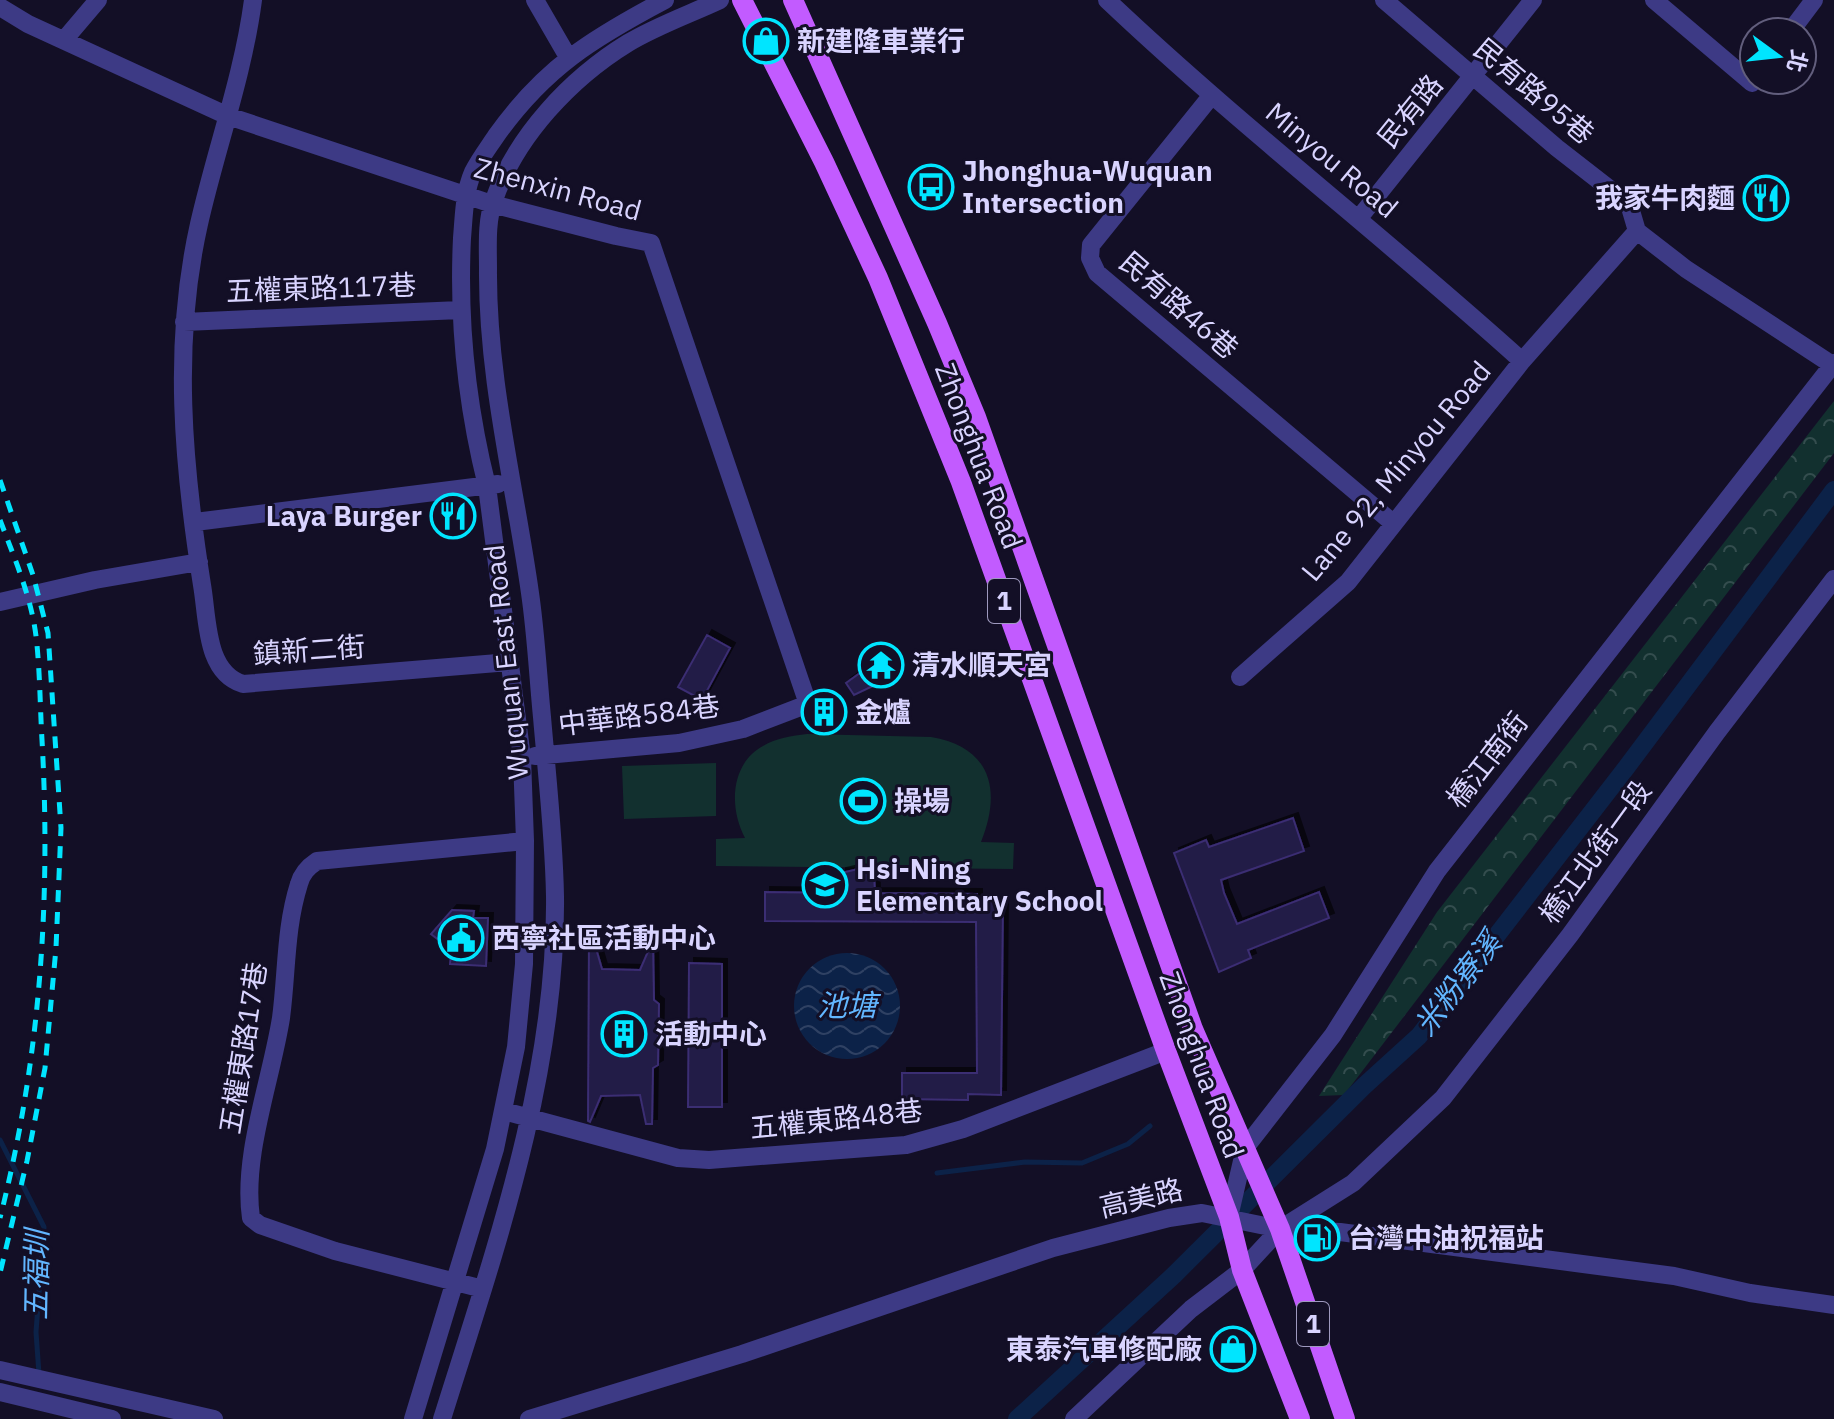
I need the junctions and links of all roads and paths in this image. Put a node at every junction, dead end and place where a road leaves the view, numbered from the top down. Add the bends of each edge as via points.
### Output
1 (98, 0) edge
2 (253, 0) edge
3 (535, 0) edge
4 (665, 0) edge
5 (720, 0) edge
6 (742, 0) edge
7 (793, 0) edge
8 (1107, 0) edge
9 (1384, 0) edge
10 (1533, 0) edge
11 (1654, 0) edge
12 (0, 7) edge
13 (64, 40) junction
14 (568, 57) junction
15 (1738, 71) edge
16 (1473, 77) junction
17 (1212, 95) junction
18 (228, 116) junction
19 (465, 195) junction
20 (492, 204) junction
21 (1359, 218) junction
22 (1637, 231) junction
23 (460, 310) junction
24 (184, 322) junction
25 (1522, 361) junction
26 (1833, 364) edge
27 (512, 481) junction
28 (487, 486) junction
29 (195, 522) junction
30 (1393, 523) junction
31 (199, 562) junction
32 (1834, 579) edge
33 (0, 602) edge
34 (510, 662) junction
35 (1240, 677) dead end
36 (808, 704) joint
37 (545, 755) junction
38 (522, 758) junction
39 (525, 841) junction
40 (1166, 1051) junction
41 (504, 1111) junction
42 (530, 1117) junction
43 (1245, 1148) junction
44 (1229, 1217) junction
45 (1278, 1228) junction
46 (1242, 1270) junction
47 (455, 1282) junction
48 (483, 1289) junction
49 (1834, 1305) edge
50 (0, 1370) edge
51 (0, 1392) edge
52 (112, 1419) edge
53 (214, 1419) edge
54 (413, 1419) edge
55 (442, 1419) edge
56 (529, 1419) edge
57 (1074, 1419) edge
58 (1300, 1419) edge
59 (1345, 1419) edge

1 - 13 street
2 - 18 street, 鎮新二街
3 - 14 street
4 - 14 street, Wuquan East Road
5 - 20 street, Wuquan East Road via 630,42 586,73 532,130
6 - 40 main road, Zhonghua Road / 1 via 878,278 946,446
7 - 43 main road, Zhonghua Road / 1 via 976,417 1193,1029
8 - 17 street, Minyou Road
9 - 16 street, 民有路95巷
10 - 16 street, 民有路
11 - 15 street
12 - 13 street, Zhenxin Road
13 - 18 street, Zhenxin Road
14 - 19 street, Wuquan East Road via 518,106 474,171
16 - 21 street, 民有路
16 - 22 street, 民有路95巷 via 1629,204
17 - 21 street, Minyou Road
17 - 30 street, 民有路46巷 via 1091,245 1090,258 1097,273
18 - 19 street, Zhenxin Road
18 - 24 street, 鎮新二街 via 199,226
19 - 20 street, Zhenxin Road
19 - 23 street, Wuquan East Road
20 - 27 street, Wuquan East Road via 490,342
20 - 36 street, Zhenxin Road via 651,243
21 - 25 street, Minyou Road
22 - 25 street, Lane 92, Minyou Road
22 - 26 street
23 - 24 street, 五權東路117巷
23 - 28 street, Wuquan East Road via 477,448
24 - 29 street, 鎮新二街 via 181,408
25 - 30 street, Lane 92, Minyou Road
26 - 43 street, 橋江南街 via 1437,871 1333,1035
27 - 28 street
27 - 37 street, Wuquan East Road via 531,595
28 - 29 street
28 - 34 street, Wuquan East Road
29 - 31 street, 鎮新二街
30 - 35 street, Lane 92, Minyou Road via 1348,582
31 - 33 street
31 - 34 street, 鎮新二街 via 213,654 229,679 243,684
32 - 45 street, 橋江北街一段 via 1443,1098 1353,1183
34 - 38 street, Wuquan East Road
36 - 37 street, 中華路584巷 via 743,729 679,743
37 - 38 street, 中華路584巷
37 - 42 street, Wuquan East Road via 554,932
38 - 39 street, Wuquan East Road
39 - 41 street, Wuquan East Road via 524,964
39 - 47 street, 五權東路17巷 via 317,861 307,868 289,925 281,1017 248,1182 251,1218 260,1225
40 - 42 street, 五權東路48巷 via 963,1129 906,1145 678,1158
40 - 44 main road, Zhonghua Road / 1
41 - 42 street, 五權東路48巷
41 - 47 street, Wuquan East Road
42 - 48 street, Wuquan East Road
43 - 44 street, 橋江南街
43 - 45 main road, 1
44 - 45 street, 高美路
44 - 46 main road, 1
44 - 56 street, 高美路 via 1202,1213 1169,1218 1053,1248 742,1354
45 - 46 street, 橋江北街一段
45 - 49 street, 高美路 via 1674,1276
45 - 59 main road, 1
46 - 57 street, 橋江北街一段 via 1191,1309
46 - 58 main road, 1
47 - 48 street, 五權東路17巷
47 - 54 street, Wuquan East Road
48 - 55 street, Wuquan East Road
50 - 53 street
51 - 52 street

